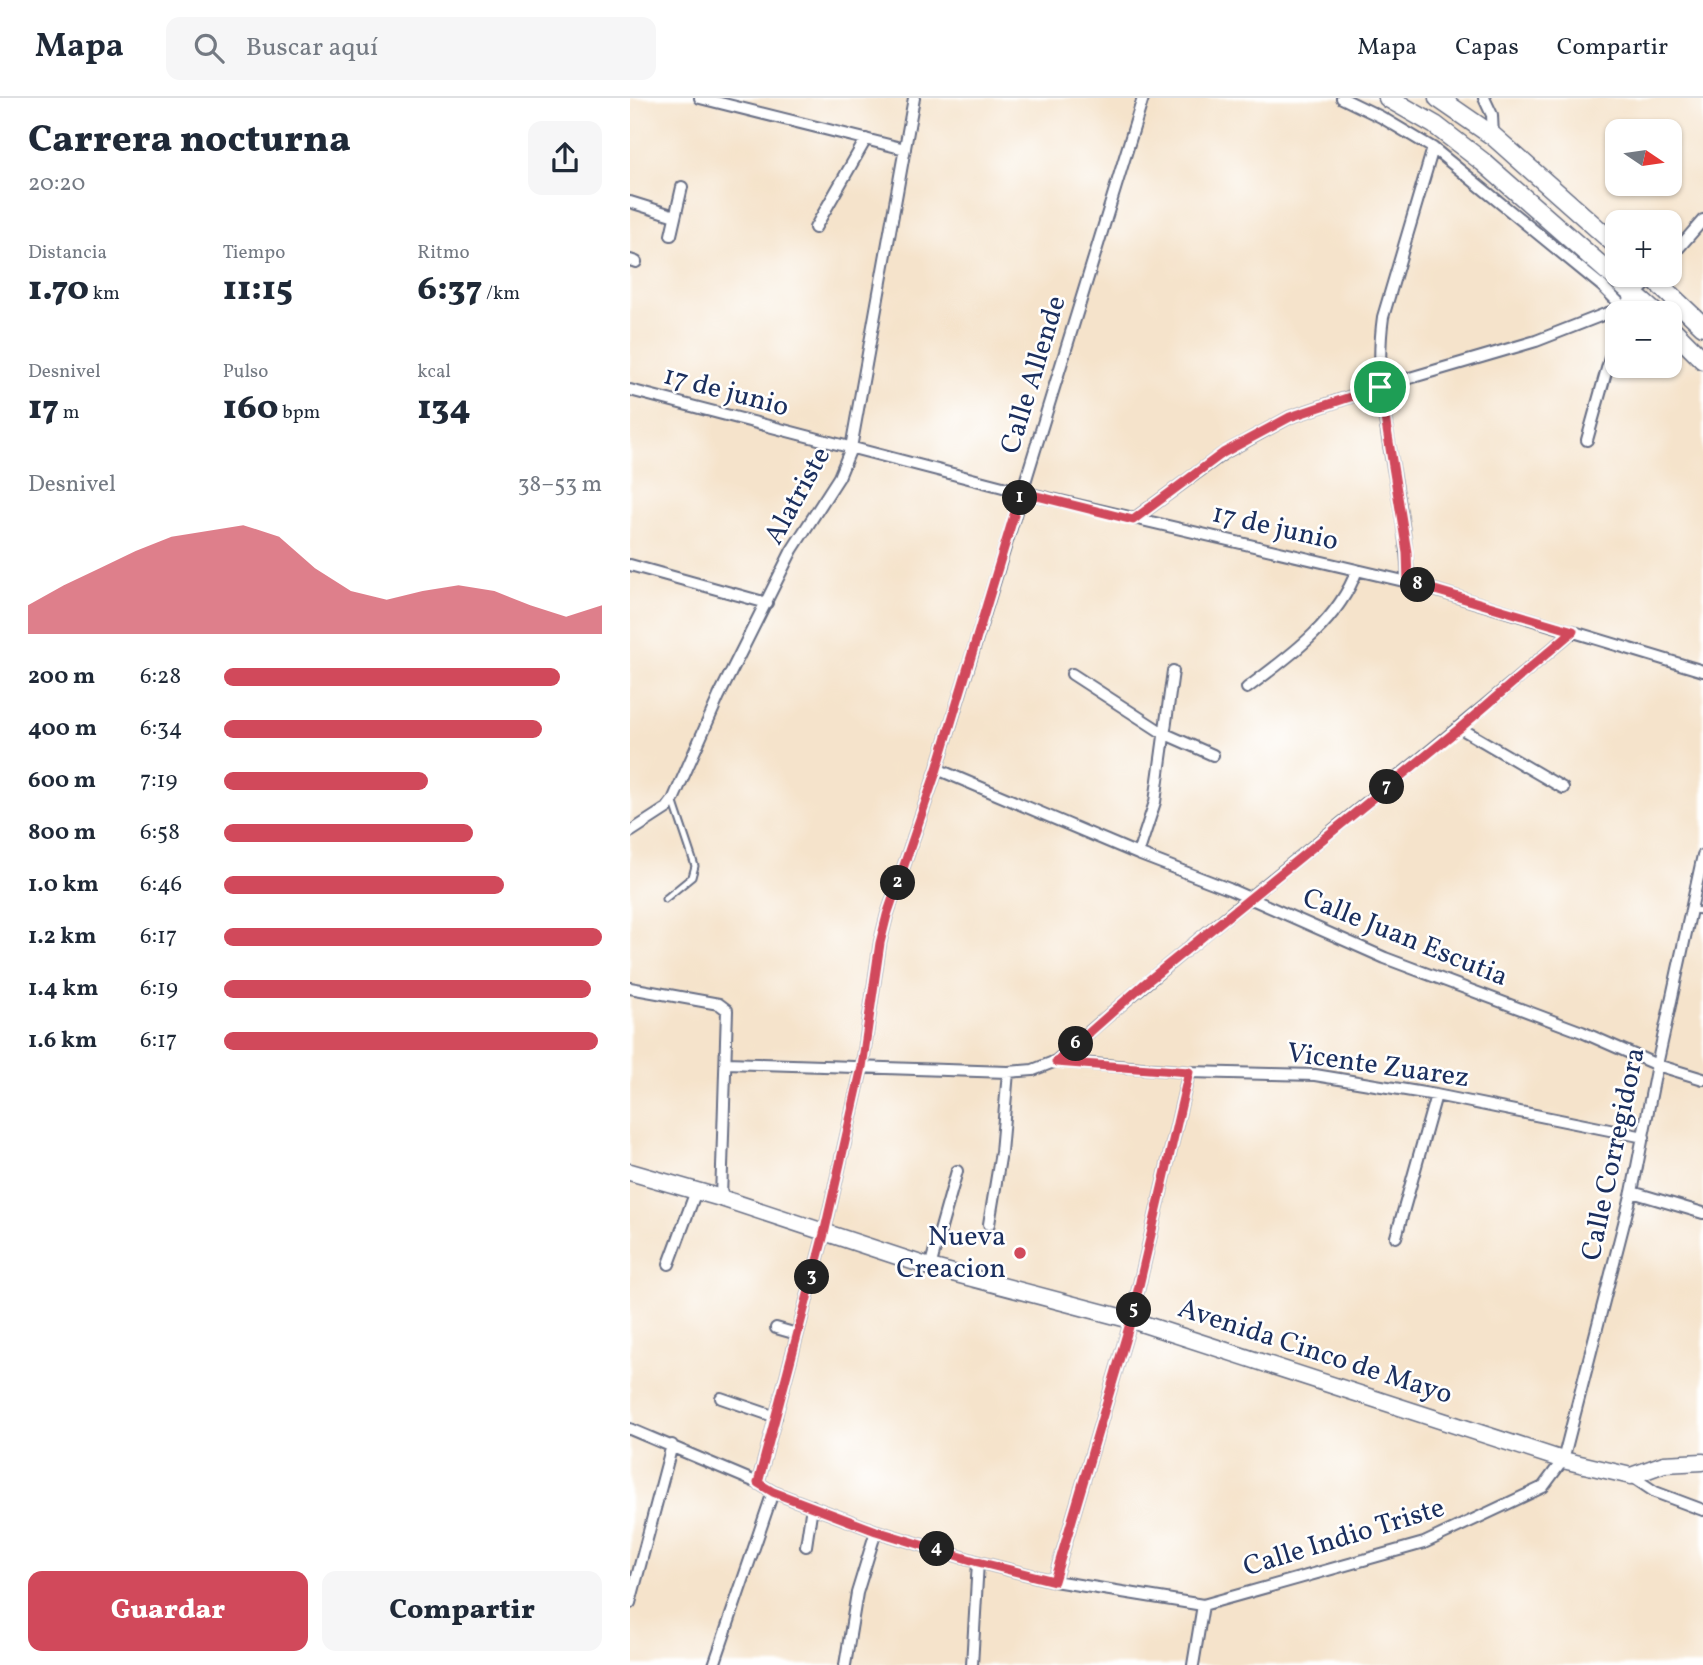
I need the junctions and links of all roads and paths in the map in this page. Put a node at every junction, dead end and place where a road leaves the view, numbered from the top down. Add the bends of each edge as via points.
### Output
1 (700, 98) edge
2 (914, 98) edge
3 (1143, 98) edge
4 (1342, 98) edge
5 (1388, 98) edge
6 (1438, 98) edge
7 (1484, 98) edge
8 (1493, 136) junction
9 (866, 139) junction
10 (1433, 148) junction
11 (905, 149) junction
12 (682, 187) dead end
13 (630, 202) edge
14 (675, 216) junction
15 (1703, 220) edge
16 (815, 228) dead end
17 (671, 235) dead end
18 (1605, 235) edge
19 (1682, 244) edge
20 (1642, 287) edge
21 (1663, 287) edge
22 (1636, 294) junction
23 (1614, 301) edge
24 (1630, 301) edge
25 (1643, 301) edge
26 (1605, 316) edge
27 (1703, 326) edge
28 (1682, 338) edge
29 (1701, 356) edge
30 (1605, 376) edge
31 (1380, 387) junction
32 (630, 390) edge
33 (1587, 440) dead end
34 (851, 448) junction
35 (1021, 492) junction
36 (1133, 520) junction
37 (630, 565) edge
38 (1357, 570) junction
39 (1408, 582) junction
40 (767, 603) junction
41 (1573, 631) junction
42 (1173, 671) dead end
43 (1703, 671) edge
44 (1072, 674) dead end
45 (1247, 688) dead end
46 (1460, 728) junction
47 (1163, 733) junction
48 (1213, 755) dead end
49 (937, 769) junction
50 (1563, 788) dead end
51 (673, 800) junction
52 (630, 832) edge
53 (1138, 854) junction
54 (1703, 855) edge
55 (1248, 898) junction
56 (665, 899) dead end
57 (1697, 910) edge
58 (630, 988) edge
59 (1056, 1062) junction
60 (727, 1063) junction
61 (1657, 1065) junction
62 (862, 1067) junction
63 (1008, 1072) junction
64 (1189, 1072) junction
65 (1703, 1079) edge
66 (1436, 1095) junction
67 (1644, 1138) junction
68 (957, 1171) dead end
69 (630, 1172) edge
70 (696, 1191) junction
71 (1632, 1192) junction
72 (720, 1198) junction
73 (1703, 1213) edge
74 (989, 1224) dead end
75 (824, 1234) junction
76 (1396, 1237) dead end
77 (669, 1264) dead end
78 (930, 1267) junction
79 (1131, 1320) junction
80 (776, 1328) dead end
81 (797, 1334) junction
82 (721, 1398) dead end
83 (776, 1417) junction
84 (630, 1430) edge
85 (672, 1446) junction
86 (1563, 1460) junction
87 (1703, 1462) edge
88 (1631, 1476) junction
89 (758, 1483) junction
90 (773, 1492) junction
91 (812, 1506) junction
92 (1703, 1510) edge
93 (876, 1531) junction
94 (806, 1546) dead end
95 (978, 1562) junction
96 (1054, 1581) junction
97 (630, 1603) edge
98 (1203, 1605) junction
99 (714, 1665) edge
100 (845, 1665) edge
101 (972, 1665) edge
102 (1194, 1665) edge

1 - 9 street
2 - 11 street, Alatriste
3 - 35 street, Calle Allende
4 - 10 street
5 - 22 main road via 1435,125 1483,162
6 - 8 main road
7 - 8 street via 1492,115
8 - 18 main road
9 - 11 street
9 - 16 street
10 - 23 street
10 - 31 street via 1383,317
11 - 34 street, Alatriste
12 - 14 street
13 - 14 street
14 - 17 street
15 - 19 street
20 - 22 street
21 - 27 main road
22 - 24 street
22 - 25 main road
26 - 31 street
28 - 29 main road
30 - 33 street
31 - 36 street via 1290,417 1223,453
31 - 39 street
32 - 34 street, 17 de junio
34 - 35 street, 17 de junio
34 - 40 street, Alatriste
35 - 36 street, 17 de junio
35 - 49 street, Calle Allende
36 - 38 street, 17 de junio
37 - 40 street
38 - 39 street, 17 de junio
38 - 45 street via 1350,589 1306,643
39 - 41 street, 17 de junio
40 - 51 street, Alatriste
41 - 43 street, 17 de junio
41 - 46 street
42 - 47 street
44 - 47 street
46 - 50 street
46 - 55 street
47 - 48 street
47 - 53 street via 1155,802
49 - 53 street, Calle Juan Escutia
49 - 62 street, Calle Allende via 887,915
51 - 52 street, Alatriste
51 - 56 lane via 695,866 692,877
53 - 55 street, Calle Juan Escutia
54 - 57 street, Calle Corregidora
55 - 59 street
55 - 61 street, Calle Juan Escutia via 1385,958
57 - 61 street, Calle Corregidora
58 - 60 street via 719,1004 727,1010
59 - 63 street, Vicente Zuarez
59 - 64 street, Vicente Zuarez
60 - 62 street, Vicente Zuarez
60 - 72 street
61 - 65 street, Calle Juan Escutia
61 - 67 street, Calle Corregidora
62 - 63 street, Vicente Zuarez
62 - 75 street, Calle Allende
63 - 74 street
64 - 66 street, Vicente Zuarez via 1315,1075
64 - 79 street
66 - 67 street, Vicente Zuarez
66 - 76 street
67 - 71 street, Calle Corregidora
68 - 78 street
69 - 70 street, Avenida Cinco de Mayo
70 - 72 street, Avenida Cinco de Mayo
70 - 77 street
71 - 73 street
71 - 86 street, Calle Corregidora
72 - 75 street, Avenida Cinco de Mayo
75 - 78 street, Avenida Cinco de Mayo
75 - 81 street, Calle Allende
78 - 79 street, Avenida Cinco de Mayo
79 - 86 street, Avenida Cinco de Mayo
79 - 96 street
80 - 81 street
81 - 83 street, Calle Allende
82 - 83 street
83 - 89 street, Calle Allende
84 - 85 street
85 - 89 street
85 - 97 street
86 - 88 street, Avenida Cinco de Mayo
86 - 98 street, Calle Indio Triste via 1543,1488 1424,1543
87 - 88 street via 1664,1464
88 - 92 street via 1655,1492
89 - 90 street
90 - 91 street
90 - 99 street
91 - 93 street
91 - 94 street
93 - 95 street
93 - 100 street via 857,1593
95 - 96 street
95 - 101 street
96 - 98 street
98 - 102 street

